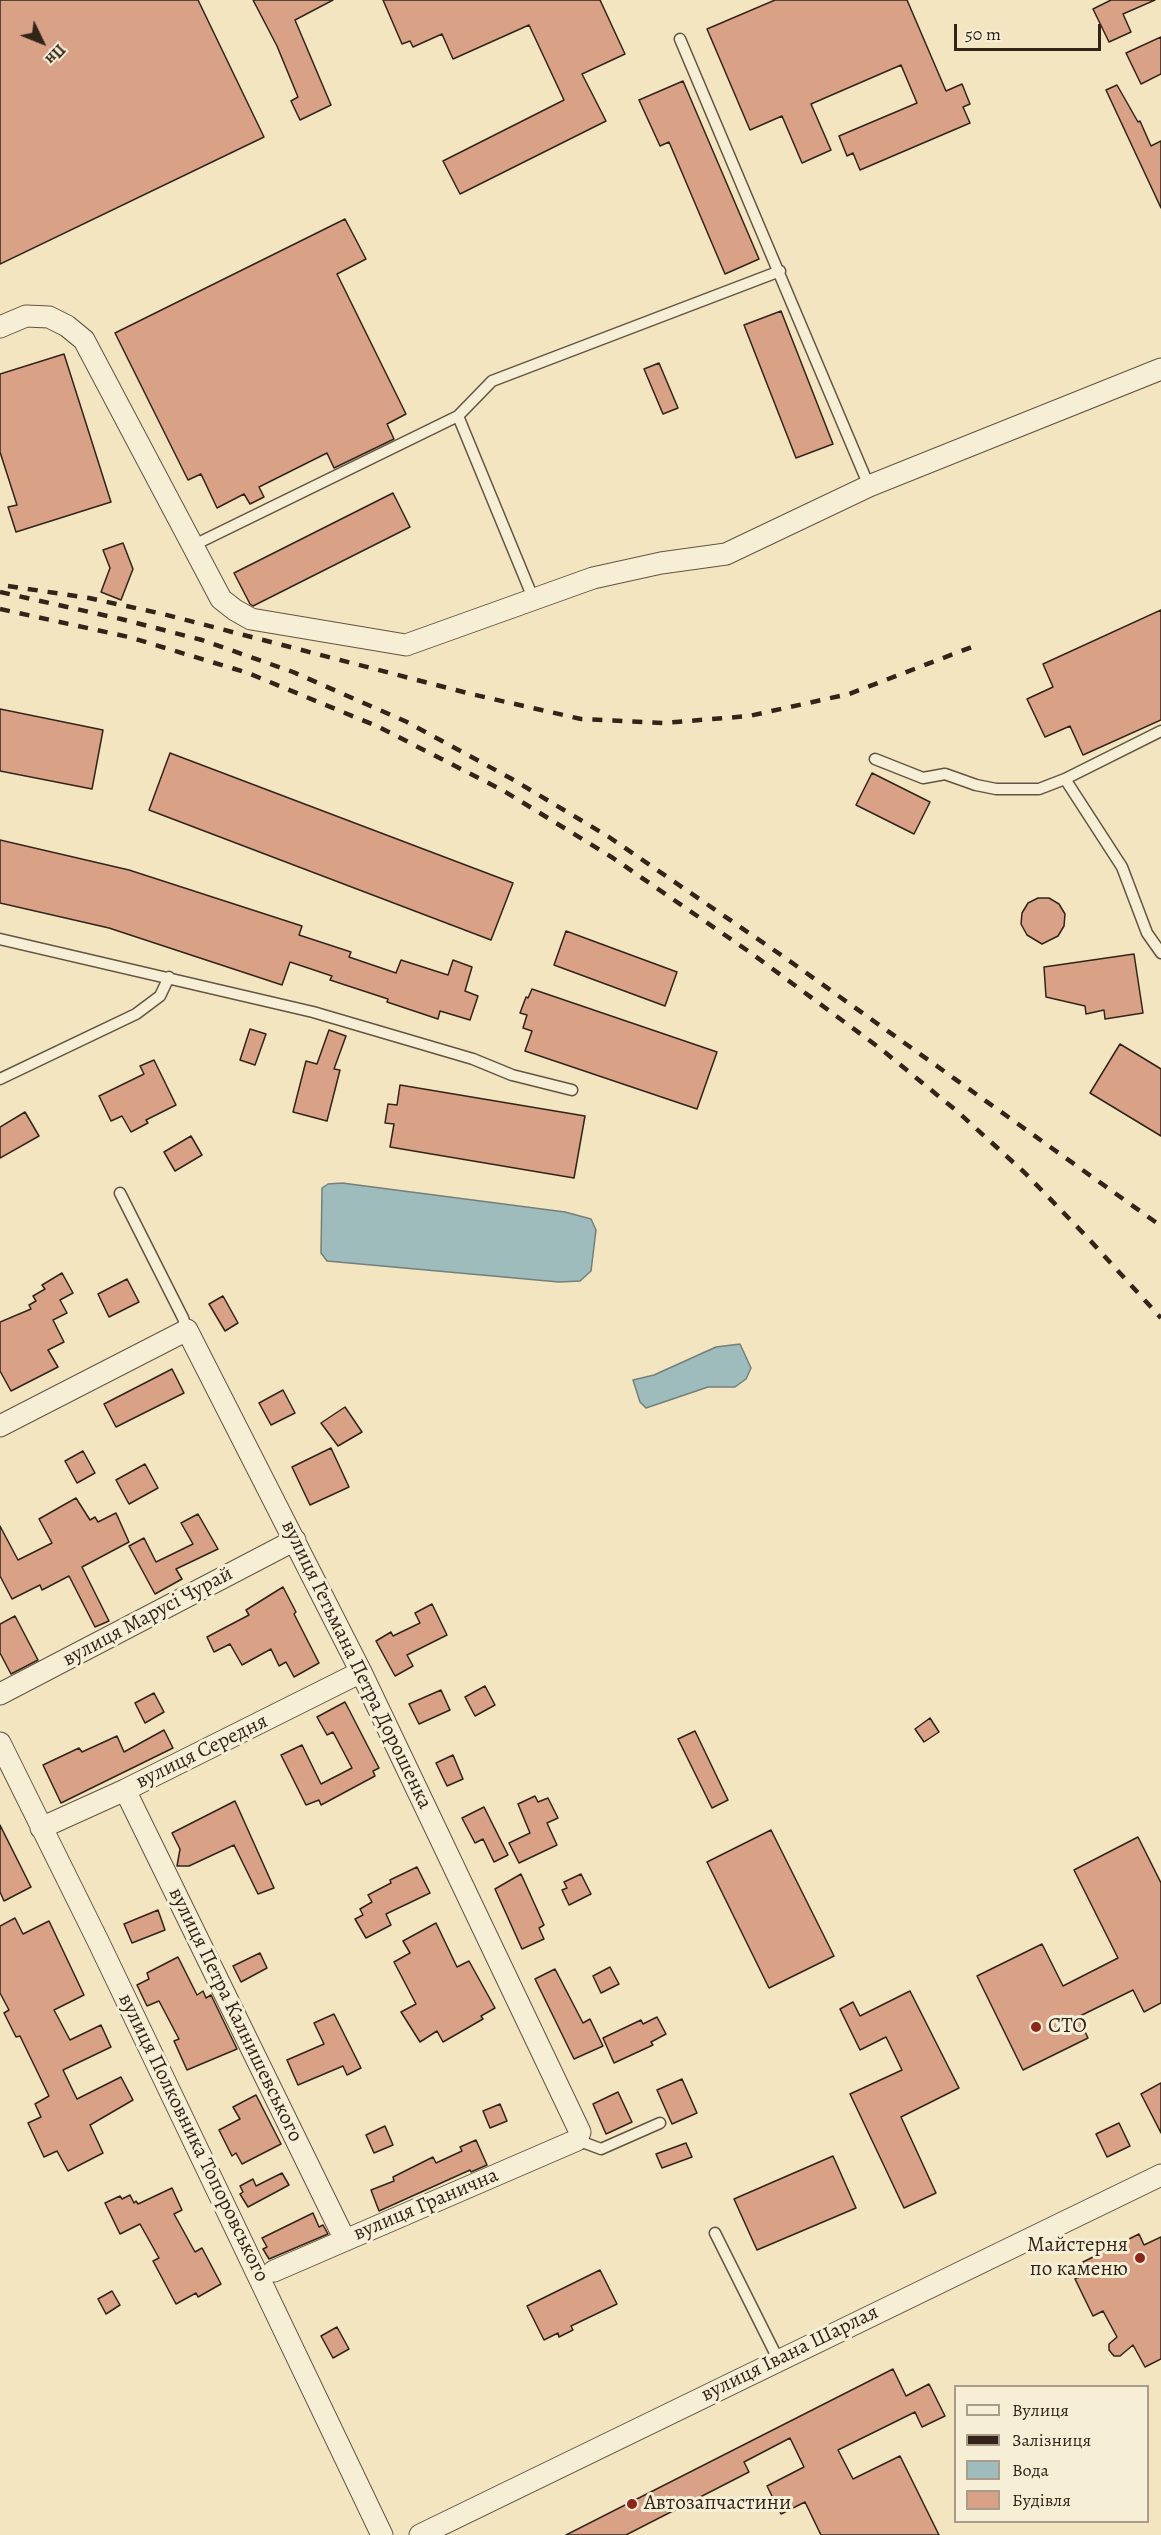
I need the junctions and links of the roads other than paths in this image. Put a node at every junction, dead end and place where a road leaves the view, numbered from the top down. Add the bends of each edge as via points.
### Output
1 (680, 39) dead end
2 (780, 272) junction
3 (0, 327) edge
4 (1161, 369) edge
5 (458, 416) junction
6 (869, 486) junction
7 (192, 546) junction
8 (532, 598) junction
9 (1161, 731) edge
10 (875, 759) dead end
11 (1065, 779) junction
12 (0, 939) edge
13 (1161, 953) edge
14 (169, 977) junction
15 (0, 1079) edge
16 (572, 1090) dead end
17 (120, 1193) dead end
18 (187, 1330) junction
19 (0, 1426) edge
20 (295, 1540) junction
21 (361, 1672) junction
22 (0, 1694) edge
23 (0, 1743) edge
24 (125, 1790) junction
25 (41, 1828) junction
26 (660, 2123) dead end
27 (577, 2140) junction
28 (1161, 2175) edge
29 (715, 2233) dead end
30 (345, 2240) junction
31 (274, 2271) dead end
32 (778, 2359) junction
33 (382, 2535) edge
34 (420, 2535) edge

1 - 2 lane
2 - 5 lane via 492,381
2 - 6 lane
3 - 7 street via 26,316 49,317 84,340
4 - 6 street
5 - 7 lane
5 - 8 lane
6 - 8 street via 726,554 593,578
7 - 8 street via 220,598 251,619 406,645
9 - 11 lane
10 - 11 lane via 923,778 945,774 996,789 1039,789
11 - 13 lane via 1122,867 1147,933
12 - 14 lane
14 - 15 lane via 160,996 136,1014
14 - 16 lane via 313,1012
17 - 18 lane, вулиця Гетьмана Петра Дорошенка
18 - 19 street
18 - 20 street, вулиця Гетьмана Петра Дорошенка
20 - 21 street, вулиця Гетьмана Петра Дорошенка
20 - 22 street, вулиця Марусі Чурай
21 - 24 street, вулиця Середня
21 - 27 street, вулиця Гетьмана Петра Дорошенка via 573,2116 580,2132
23 - 25 street, вулиця Полковника Топоровського
24 - 25 street, вулиця Середня
24 - 30 street, вулиця Петра Калнишевського
25 - 33 street, вулиця Полковника Топоровського
26 - 27 lane via 601,2149
27 - 30 street, вулиця Гранична
28 - 32 street, вулиця Івана Шарлая
29 - 32 lane
30 - 31 street, вулиця Гранична
32 - 34 street, вулиця Івана Шарлая

